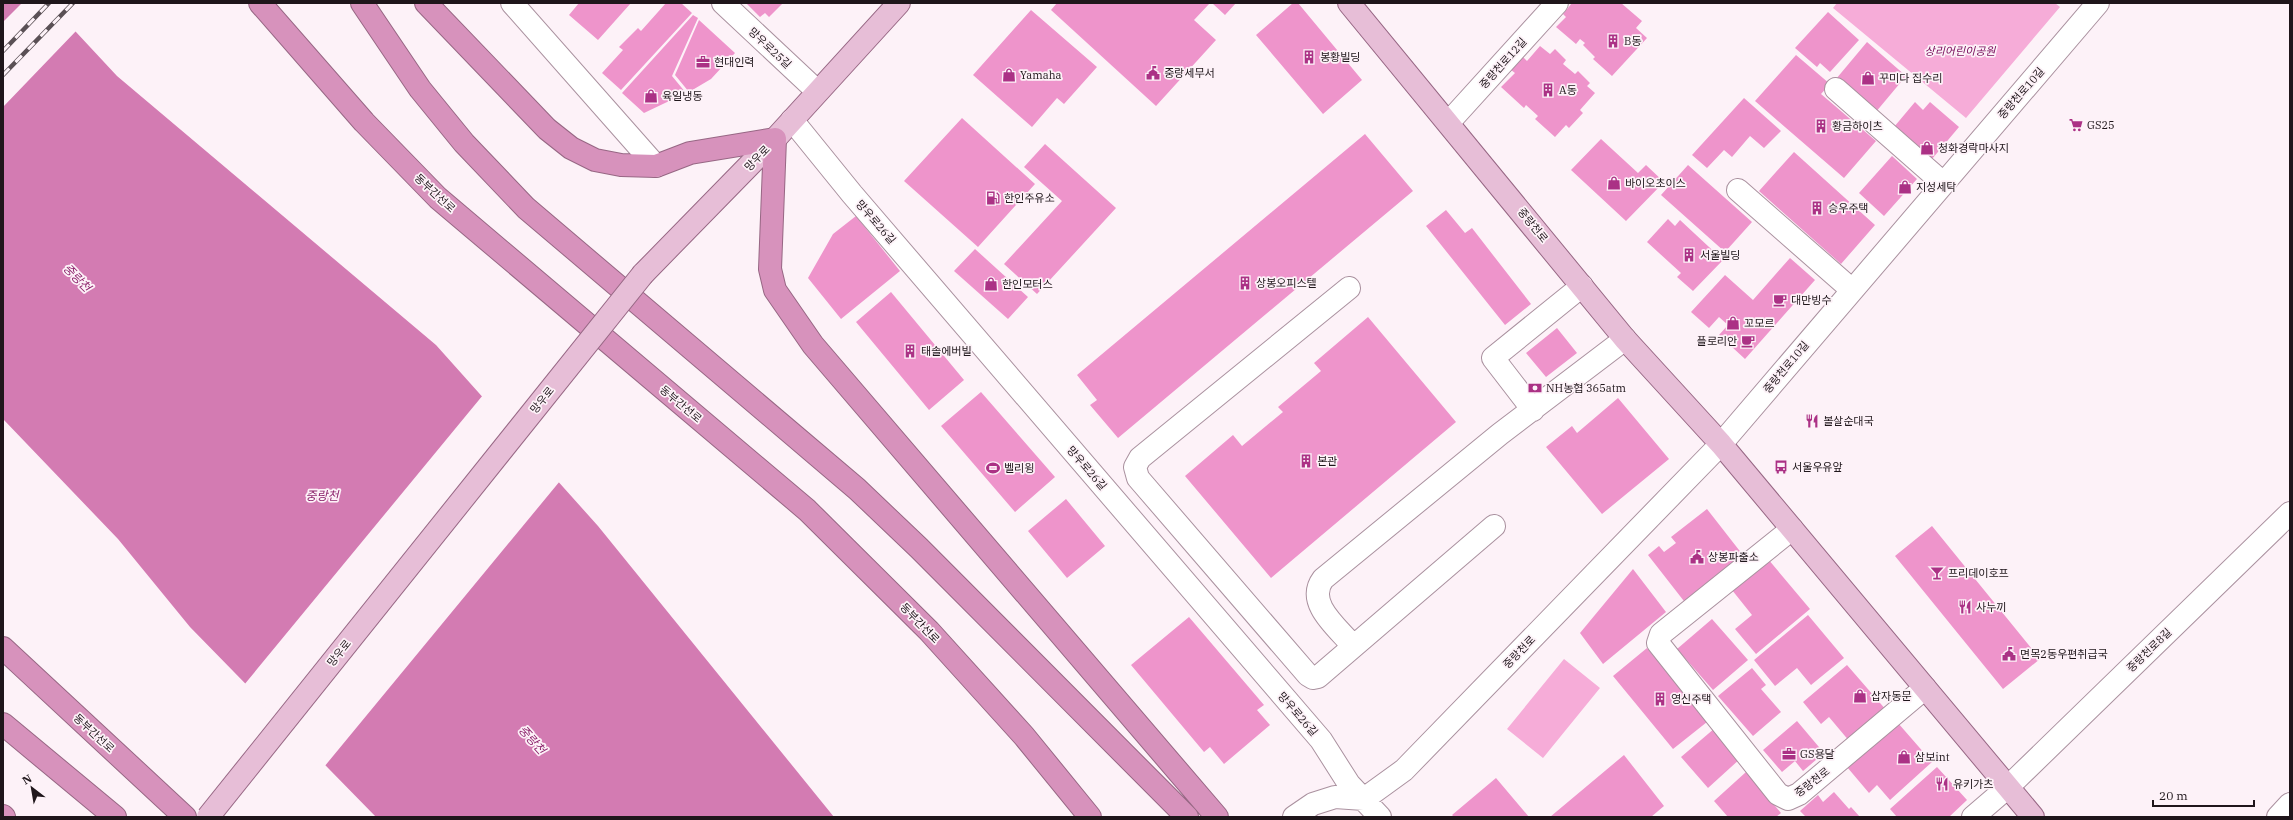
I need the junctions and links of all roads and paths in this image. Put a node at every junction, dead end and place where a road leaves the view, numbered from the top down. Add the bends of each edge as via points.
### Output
1 (260, 3) edge
2 (362, 3) edge
3 (426, 3) edge
4 (512, 3) edge
5 (723, 3) edge
6 (899, 3) edge
7 (1350, 3) edge
8 (1557, 3) edge
9 (2098, 3) edge
10 (1836, 89) dead end
11 (817, 91) junction
12 (792, 120) junction
13 (1449, 122) junction
14 (776, 139) junction
15 (656, 166) junction
16 (1943, 183) junction
17 (1738, 190) dead end
18 (1582, 286) junction
19 (1349, 288) dead end
20 (1852, 290) junction
21 (1625, 339) junction
22 (1533, 410) junction
23 (1721, 444) junction
24 (2290, 513) edge
25 (1494, 526) dead end
26 (1792, 529) junction
27 (1353, 646) junction
28 (3, 648) edge
29 (1925, 688) junction
30 (3, 724) edge
31 (2008, 787) junction
32 (1364, 798) junction
33 (2290, 804) edge
34 (115, 817) edge
35 (185, 817) edge
36 (208, 817) edge
37 (1090, 817) edge
38 (1187, 817) edge
39 (1217, 817) edge
40 (1294, 817) edge
41 (1380, 817) edge
42 (1974, 817) edge
43 (2033, 817) edge
44 (2278, 817) edge

1 - 37 highway, 동부간선로 via 364,122 438,198 807,510 929,631 1024,736
2 - 38 highway via 420,89 464,143 526,208 862,494
3 - 15 highway via 547,129 571,148 595,160 621,165
4 - 15 street
5 - 11 street, 망우로25길
6 - 11 main road, 망우로
7 - 13 main road, 중랑천로
8 - 13 street, 중랑천로12길
9 - 16 street, 중랑천로10길
10 - 16 street
11 - 12 main road, 망우로
12 - 14 main road, 망우로
12 - 32 street, 망우로26길 via 852,194 1321,740 1349,784
13 - 18 main road, 중랑천로
14 - 15 highway via 690,153
14 - 36 main road, 망우로, bridge via 643,274
14 - 39 highway via 770,269 775,290 813,345
16 - 20 street, 중랑천로10길
17 - 20 street
18 - 21 main road, 중랑천로
18 - 22 street via 1493,358
19 - 27 street via 1140,458 1135,467 1138,478 1308,675 1318,677
20 - 23 street, 중랑천로10길
21 - 22 street
21 - 23 main road, 중랑천로
22 - 27 street via 1323,579 1317,590 1319,604
23 - 26 main road, 중랑천로
23 - 32 street, 중랑천로 via 1404,770
24 - 31 street, 중랑천로8길
25 - 27 street
26 - 29 main road, 중랑천로
26 - 29 street, 중랑천로 via 1661,634 1658,643 1778,794 1788,799 1799,794
28 - 35 highway, 동부간선로
29 - 31 main road, 중랑천로
30 - 34 highway
31 - 42 street
31 - 43 main road, 중랑천로
32 - 40 street via 1335,796 1313,804
32 - 41 street, 망우로26길
33 - 44 street

